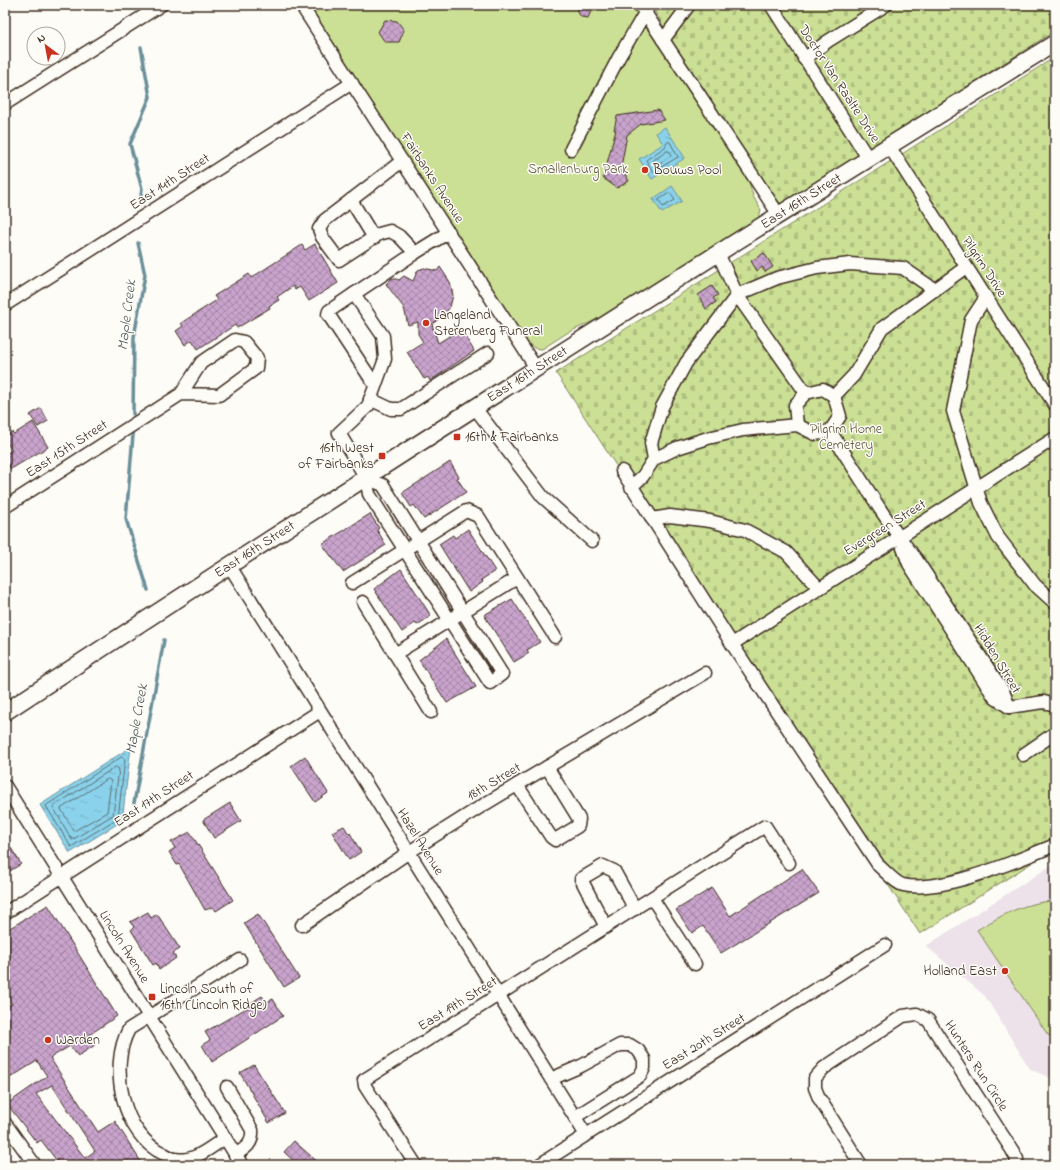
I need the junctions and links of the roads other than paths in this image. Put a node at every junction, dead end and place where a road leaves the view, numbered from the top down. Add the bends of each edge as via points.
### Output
1 (162, 5) edge
2 (301, 5) edge
3 (689, 5) edge
4 (771, 5) edge
5 (886, 5) edge
6 (645, 7) edge
7 (663, 40) junction
8 (1055, 43) edge
9 (804, 59) junction
10 (352, 83) junction
11 (5, 104) edge
12 (889, 146) junction
13 (571, 149) dead end
14 (868, 158) junction
15 (402, 161) junction
16 (350, 200) junction
17 (779, 215) junction
18 (449, 232) junction
19 (374, 238) junction
20 (415, 253) junction
21 (718, 253) junction
22 (966, 267) junction
23 (935, 290) junction
24 (354, 294) junction
25 (737, 295) junction
26 (986, 297) junction
27 (5, 306) edge
28 (488, 353) dead end
29 (536, 368) junction
30 (375, 385) junction
31 (806, 393) junction
32 (181, 394) junction
33 (834, 396) junction
34 (370, 399) junction
35 (1055, 405) edge
36 (475, 408) junction
37 (797, 425) junction
38 (830, 432) junction
39 (1055, 438) edge
40 (654, 459) junction
41 (622, 471) dead end
42 (366, 478) junction
43 (631, 487) junction
44 (977, 488) junction
45 (5, 507) edge
46 (652, 519) junction
47 (899, 537) junction
48 (592, 540) dead end
49 (418, 541) junction
50 (405, 550) junction
51 (229, 565) junction
52 (517, 578) junction
53 (352, 583) dead end
54 (819, 588) junction
55 (362, 602) dead end
56 (1055, 603) edge
57 (462, 611) junction
58 (449, 619) junction
59 (555, 637) dead end
60 (732, 644) junction
61 (395, 654) junction
62 (705, 673) dead end
63 (1055, 705) edge
64 (320, 711) junction
65 (5, 712) edge
66 (431, 712) dead end
67 (1055, 733) edge
68 (1023, 754) dead end
69 (547, 767) junction
70 (517, 785) junction
71 (5, 786) edge
72 (1055, 845) edge
73 (409, 852) junction
74 (789, 863) dead end
75 (63, 876) junction
76 (652, 898) junction
77 (635, 909) junction
78 (5, 913) edge
79 (302, 925) dead end
80 (606, 928) junction
81 (885, 945) dead end
82 (240, 960) dead end
83 (695, 964) dead end
84 (499, 996) junction
85 (150, 1016) junction
86 (551, 1079) junction
87 (227, 1087) dead end
88 (575, 1117) junction
89 (5, 1123) edge
90 (586, 1135) junction
91 (225, 1138) junction
92 (239, 1160) edge
93 (197, 1161) edge
94 (35, 1165) edge
95 (416, 1165) edge
96 (539, 1165) edge
97 (861, 1165) edge
98 (1016, 1165) edge

1 - 11 street
2 - 10 street, Fairbanks Avenue
3 - 7 street
4 - 9 street, Doctor Van Raalte Drive
5 - 9 street
6 - 7 street
6 - 13 street
7 - 17 street
8 - 12 main road, East 16th Street
9 - 14 street, Doctor Van Raalte Drive
10 - 15 street, Fairbanks Avenue
10 - 27 street, East 14th Street
12 - 14 main road, East 16th Street
12 - 22 street, Pilgrim Drive
14 - 17 main road, East 16th Street
15 - 16 street
15 - 18 street, Fairbanks Avenue
16 - 19 street
16 - 19 street via 325,220 319,229 322,237 339,260
17 - 21 main road, East 16th Street
18 - 20 street
18 - 29 street, Fairbanks Avenue
19 - 20 street via 390,231 400,236
20 - 24 street
21 - 25 street
21 - 29 main road, East 16th Street
22 - 23 street
22 - 26 street, Pilgrim Drive
23 - 25 street via 903,268 850,264 817,268 777,278
23 - 33 street via 882,328 854,375
24 - 30 street via 383,336 385,359
24 - 30 street via 328,312
25 - 31 street
25 - 40 street via 686,363 664,402 651,443
26 - 35 street, Pilgrim Drive
26 - 44 street via 971,320 954,411
28 - 34 street via 401,409 391,409
29 - 36 main road, East 16th Street
30 - 34 street
31 - 33 street via 823,389
31 - 37 street via 795,406
32 - 32 street via 201,363 235,340 244,342 257,358 256,368 219,395
32 - 45 street, East 15th Street
33 - 38 street via 840,416
34 - 42 street via 368,406 339,433
36 - 42 main road, East 16th Street
36 - 48 street via 543,496
37 - 38 street via 815,434
37 - 40 street via 743,430 708,438
38 - 47 street, Hidden Street
39 - 44 street, Evergreen Street
40 - 43 street via 643,476
41 - 43 street
42 - 49 street via 383,485
42 - 50 street via 369,494
42 - 51 main road, East 16th Street
43 - 46 street
44 - 47 street, Evergreen Street
44 - 56 street via 981,503 998,537 1035,585
46 - 54 street via 670,516 745,530 786,552
46 - 60 street
47 - 54 street, Evergreen Street
47 - 63 street, Hidden Street via 1002,691 1009,707 1044,702
49 - 50 street
49 - 52 street via 466,511 478,516
49 - 57 street
50 - 53 street
50 - 58 street
51 - 64 street, Hazel Avenue
51 - 65 main road, East 16th Street
52 - 57 street
52 - 59 street
54 - 60 street, Evergreen Street
55 - 61 street
57 - 58 street
57 - 58 street via 502,674 490,683
58 - 61 street
60 - 72 street via 879,866 902,885 928,886 958,879
61 - 66 street
62 - 69 street, 18th Street
64 - 73 street, Hazel Avenue
64 - 75 street, East 17th Street
67 - 68 street
69 - 70 street, 18th Street
69 - 70 street via 579,819 578,826 556,840 551,837
70 - 73 street, 18th Street
71 - 75 street, Lincoln Avenue
73 - 79 street, 18th Street
73 - 84 street, Hazel Avenue
74 - 76 street, East 19th Street via 765,826
75 - 78 street, East 17th Street
75 - 85 street, Lincoln Avenue
76 - 77 street, East 19th Street
76 - 83 street
77 - 80 street, East 19th Street
77 - 80 street via 614,871 608,867 603,866 581,879
80 - 84 street, East 19th Street
81 - 90 street, East 20th Street
82 - 85 street
84 - 86 street, Hazel Avenue
84 - 95 street, East 19th Street via 364,1080 365,1086
85 - 91 street, Lincoln Avenue
85 - 93 street via 129,1029 123,1040 120,1064 121,1093 131,1122 157,1151 176,1160
86 - 88 street, Hazel Avenue
86 - 88 street via 620,1045 630,1045 638,1050 644,1060 640,1076
87 - 92 street via 252,1130 253,1138
88 - 90 street, Hazel Avenue
89 - 94 street
90 - 96 street, East 20th Street
91 - 92 street, Lincoln Avenue
91 - 93 street
97 - 98 street, Hunters Run Circle via 819,1098 815,1078 824,1068 903,1016 917,1014 928,1020 1012,1150 1017,1159

